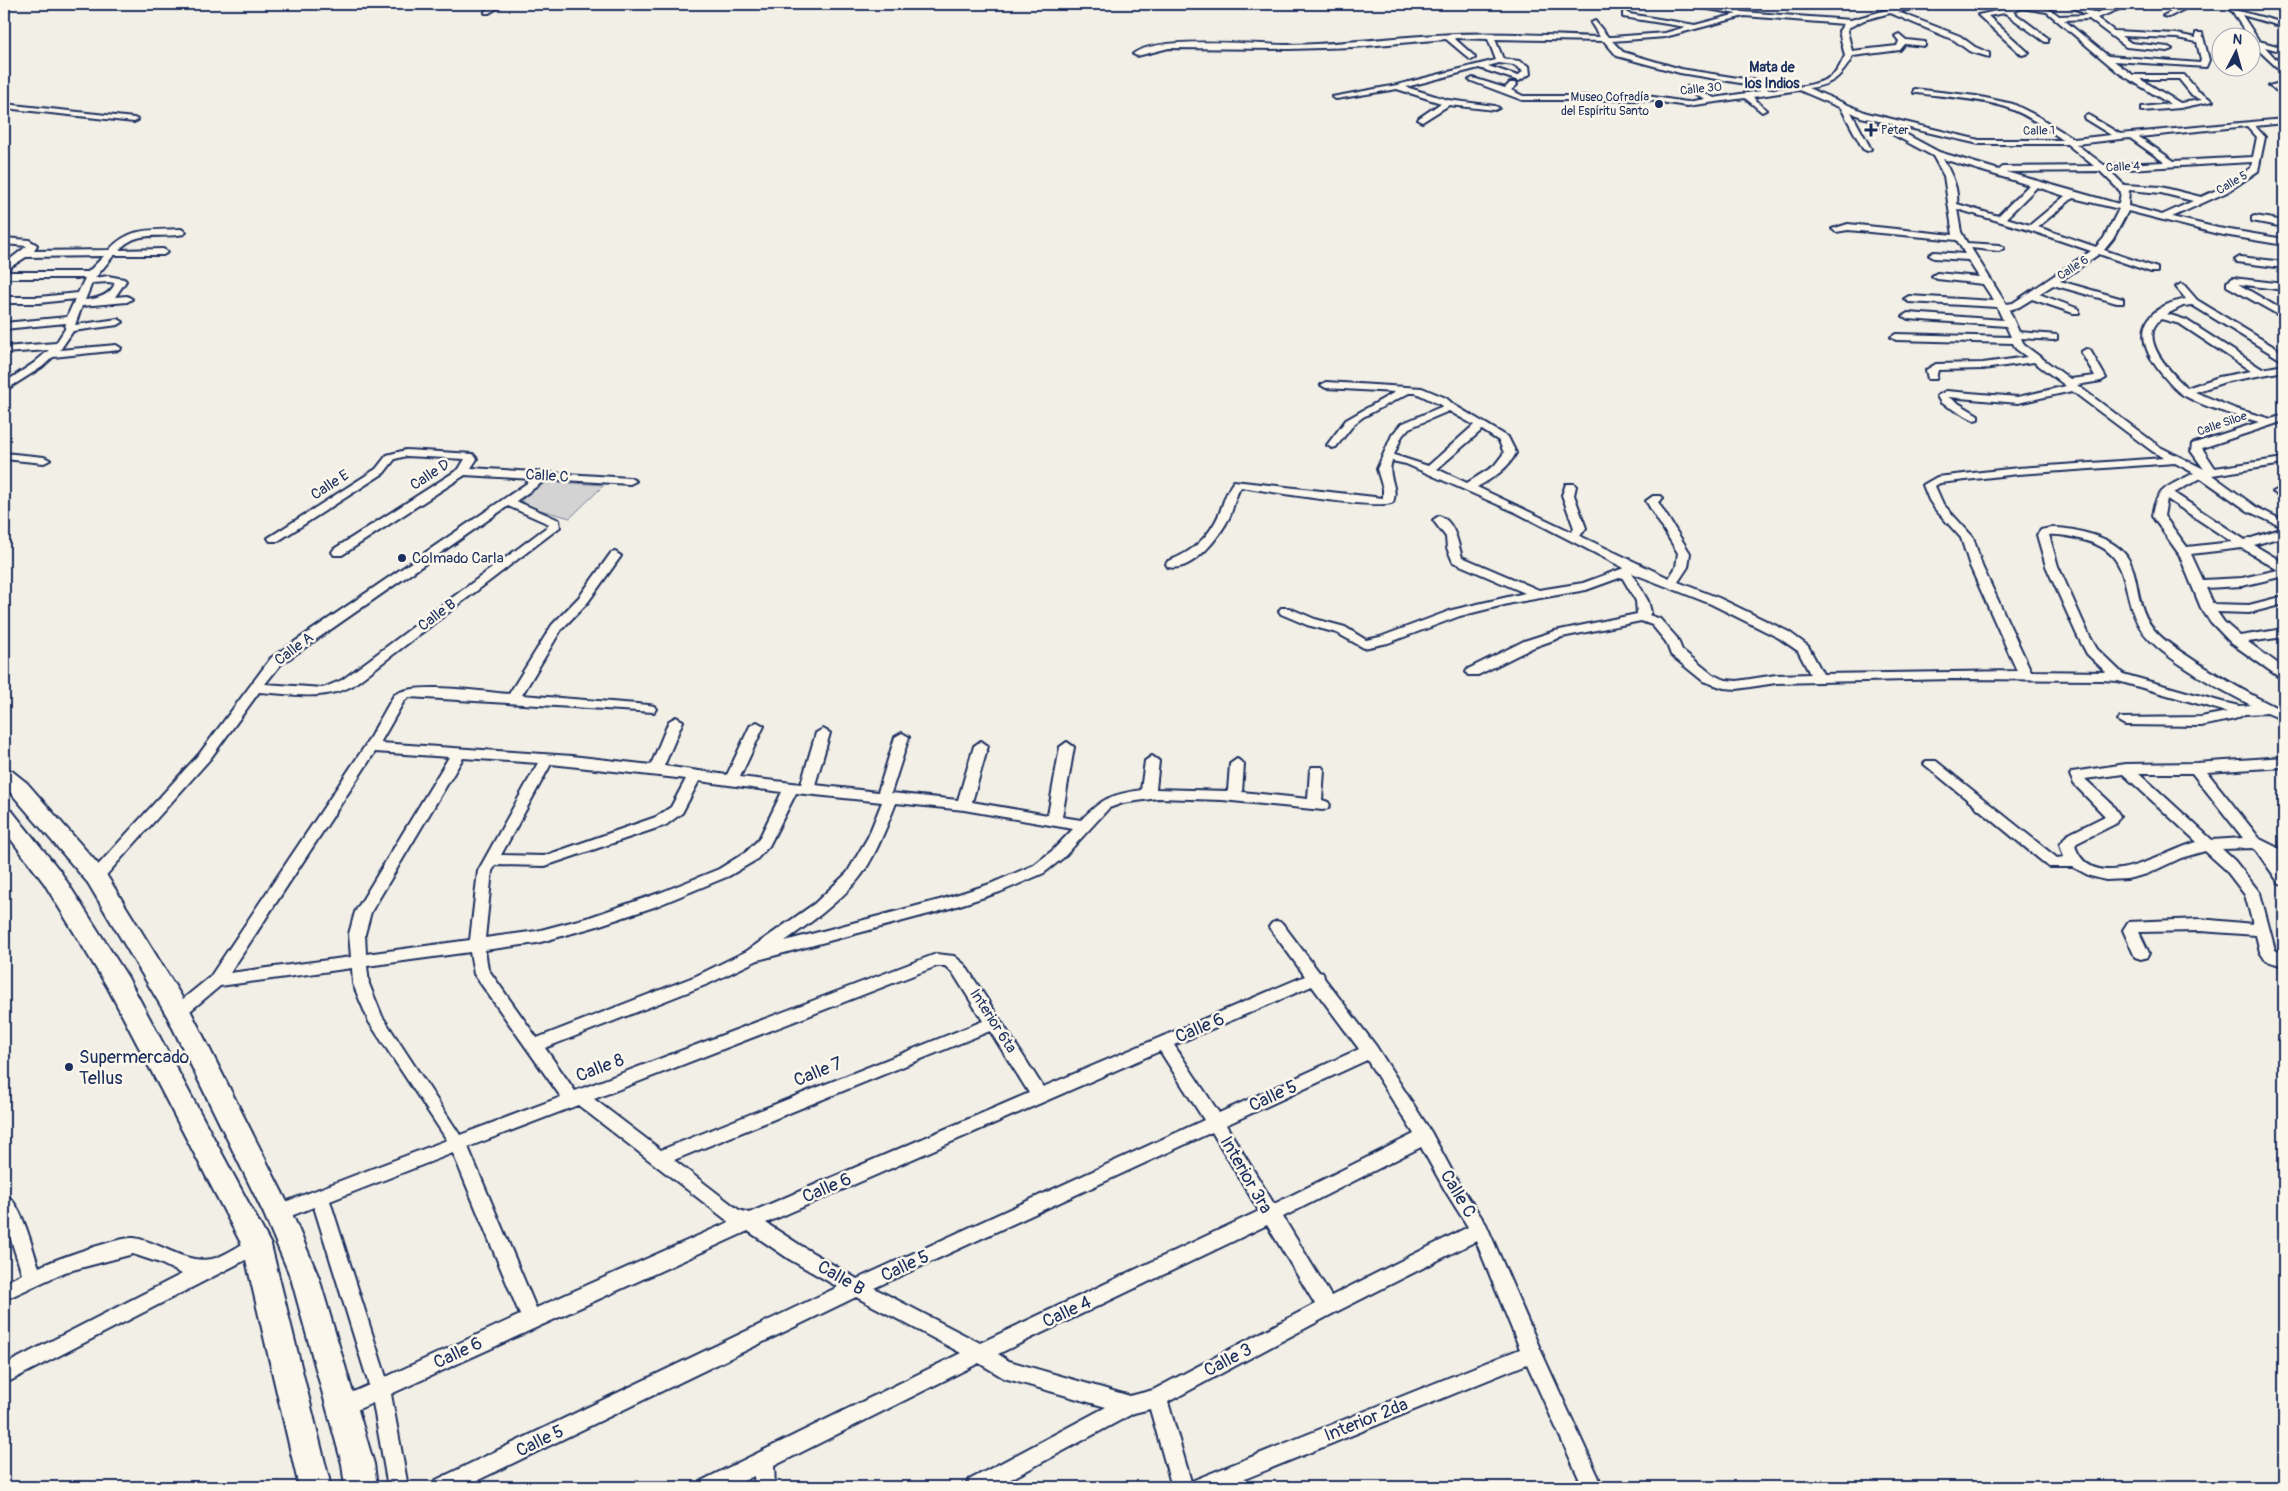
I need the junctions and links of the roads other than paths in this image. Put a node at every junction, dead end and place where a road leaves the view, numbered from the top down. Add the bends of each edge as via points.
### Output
1 (502, 4) edge
2 (1691, 4) edge
3 (1930, 4) edge
4 (2053, 4) edge
5 (2070, 4) edge
6 (2129, 4) edge
7 (2190, 4) edge
8 (2018, 5) edge
9 (2041, 7) junction
10 (1732, 8) edge
11 (2237, 8) edge
12 (2007, 11) junction
13 (487, 12) dead end
14 (1890, 12) junction
15 (1744, 14) junction
16 (2166, 16) dead end
17 (1624, 17) dead end
18 (2093, 17) junction
19 (2058, 18) junction
20 (1852, 22) junction
21 (1595, 23) dead end
22 (2284, 25) edge
23 (1698, 27) junction
24 (2248, 28) edge
25 (2113, 33) junction
26 (1448, 36) junction
27 (1490, 36) junction
28 (1608, 40) junction
29 (2045, 40) dead end
30 (2260, 43) edge
31 (1922, 44) dead end
32 (2129, 45) junction
33 (2260, 47) edge
34 (2168, 49) dead end
35 (2284, 50) edge
36 (2025, 53) dead end
37 (1137, 54) dead end
38 (1849, 54) junction
39 (1986, 54) dead end
40 (2266, 55) junction
41 (1471, 58) dead end
42 (2106, 58) junction
43 (2143, 60) junction
44 (2284, 60) edge
45 (1499, 61) junction
46 (1677, 61) dead end
47 (1479, 65) junction
48 (1685, 71) junction
49 (2284, 72) edge
50 (2131, 77) junction
51 (1519, 79) junction
52 (1473, 80) dead end
53 (2284, 84) edge
54 (1397, 87) junction
55 (1691, 88) dead end
56 (1801, 88) junction
57 (1506, 91) junction
58 (1917, 91) dead end
59 (1769, 92) junction
60 (2284, 94) edge
61 (1747, 96) junction
62 (1336, 97) dead end
63 (1712, 100) junction
64 (1447, 102) junction
65 (4, 106) edge
66 (1844, 106) junction
67 (2179, 106) junction
68 (1495, 108) dead end
69 (2145, 109) dead end
70 (1762, 110) dead end
71 (1864, 115) junction
72 (2088, 117) dead end
73 (134, 120) dead end
74 (1422, 120) dead end
75 (2284, 122) edge
76 (2249, 124) junction
77 (2131, 135) junction
78 (2120, 137) junction
79 (2070, 142) junction
80 (1867, 149) dead end
81 (1936, 154) junction
82 (2256, 159) junction
83 (2172, 164) junction
84 (2102, 168) junction
85 (1989, 171) junction
86 (2035, 184) junction
87 (2120, 186) junction
88 (2071, 195) junction
89 (2202, 200) junction
90 (1952, 205) junction
91 (2124, 208) junction
92 (2284, 213) edge
93 (2001, 218) junction
94 (2162, 218) junction
95 (2255, 219) dead end
96 (2284, 219) edge
97 (2284, 224) edge
98 (2032, 228) junction
99 (1836, 229) dead end
100 (181, 232) dead end
101 (4, 241) edge
102 (1962, 242) junction
103 (2284, 242) edge
104 (1999, 248) dead end
105 (2098, 251) junction
106 (163, 252) dead end
107 (111, 253) junction
108 (24, 254) junction
109 (1934, 255) dead end
110 (1971, 257) junction
111 (2240, 260) dead end
112 (2284, 265) edge
113 (5, 269) edge
114 (2154, 270) dead end
115 (1936, 273) dead end
116 (1984, 276) junction
117 (90, 278) junction
118 (2051, 281) junction
119 (2181, 287) dead end
120 (2284, 287) edge
121 (2032, 295) junction
122 (127, 299) dead end
123 (1909, 299) dead end
124 (4, 300) edge
125 (79, 300) junction
126 (2120, 301) dead end
127 (93, 302) junction
128 (2194, 302) junction
129 (2002, 306) junction
130 (2076, 311) dead end
131 (2158, 315) junction
132 (2284, 315) edge
133 (1908, 316) dead end
134 (118, 322) dead end
135 (2010, 323) junction
136 (70, 324) junction
137 (4, 326) edge
138 (1896, 337) dead end
139 (2053, 337) dead end
140 (2016, 338) junction
141 (58, 346) junction
142 (116, 348) dead end
143 (4, 350) edge
144 (2086, 352) dead end
145 (51, 354) junction
146 (2284, 358) edge
147 (2035, 359) junction
148 (2284, 363) edge
149 (2284, 368) edge
150 (2261, 373) junction
151 (1932, 377) dead end
152 (1326, 385) dead end
153 (2069, 385) junction
154 (4, 388) edge
155 (1408, 388) junction
156 (2185, 392) junction
157 (1450, 407) junction
158 (1974, 417) dead end
159 (2284, 418) edge
160 (2271, 422) junction
161 (1481, 425) junction
162 (1332, 445) dead end
163 (398, 454) joint
164 (4, 456) edge
165 (1390, 457) junction
166 (44, 460) dead end
167 (2178, 460) junction
168 (2284, 461) edge
169 (2248, 467) junction
170 (1430, 470) junction
171 (463, 471) junction
172 (2284, 471) edge
173 (2207, 472) junction
174 (544, 476) junction
175 (630, 481) dead end
176 (1570, 486) dead end
177 (1468, 487) junction
178 (2166, 493) junction
179 (1657, 498) dead end
180 (506, 501) junction
181 (1439, 520) dead end
182 (2284, 525) edge
183 (2284, 532) edge
184 (1574, 537) junction
185 (274, 538) dead end
186 (2243, 543) junction
187 (2184, 551) junction
188 (338, 552) dead end
189 (615, 556) dead end
190 (1172, 564) dead end
191 (1630, 570) junction
192 (2284, 570) edge
193 (1671, 584) junction
194 (2199, 584) junction
195 (1537, 594) junction
196 (2284, 600) edge
197 (2207, 608) junction
198 (1285, 611) dead end
199 (1642, 617) junction
200 (2284, 633) edge
201 (2236, 640) junction
202 (2282, 671) edge
203 (1473, 672) dead end
204 (2025, 675) junction
205 (2118, 677) junction
206 (1818, 678) junction
207 (257, 688) junction
208 (513, 699) junction
209 (649, 709) dead end
210 (2267, 709) junction
211 (2242, 710) junction
212 (2284, 716) edge
213 (676, 721) dead end
214 (2125, 721) dead end
215 (757, 726) dead end
216 (823, 733) dead end
217 (902, 737) dead end
218 (981, 746) dead end
219 (371, 747) junction
220 (1067, 747) dead end
221 (458, 754) junction
222 (547, 759) junction
223 (1152, 761) dead end
224 (2284, 762) edge
225 (1237, 764) dead end
226 (1931, 764) dead end
227 (2196, 768) junction
228 (2126, 769) junction
229 (656, 770) junction
230 (1317, 770) dead end
231 (4, 776) edge
232 (694, 776) junction
233 (731, 781) junction
234 (790, 788) junction
235 (807, 790) junction
236 (1148, 794) junction
237 (1234, 796) junction
238 (887, 797) junction
239 (964, 805) junction
240 (4, 816) edge
241 (1054, 821) junction
242 (1084, 826) junction
243 (2209, 845) junction
244 (2259, 846) junction
245 (2284, 856) edge
246 (490, 859) junction
247 (2074, 862) junction
248 (96, 877) junction
249 (2284, 879) edge
250 (801, 921) junction
251 (1277, 927) dead end
252 (2262, 930) junction
253 (815, 938) junction
254 (477, 945) junction
255 (2141, 953) dead end
256 (753, 955) junction
257 (359, 960) junction
258 (936, 960) joint
259 (2284, 960) edge
260 (1317, 978) junction
261 (216, 981) junction
262 (178, 1012) junction
263 (994, 1023) junction
264 (1164, 1043) junction
265 (533, 1046) junction
266 (1370, 1051) junction
267 (1040, 1096) junction
268 (576, 1098) junction
269 (1215, 1122) junction
270 (1425, 1137) junction
271 (455, 1139) junction
272 (658, 1159) junction
273 (320, 1197) junction
274 (4, 1202) edge
275 (278, 1213) junction
276 (1270, 1216) junction
277 (749, 1221) junction
278 (1480, 1230) junction
279 (256, 1245) junction
280 (214, 1267) junction
281 (34, 1278) junction
282 (858, 1288) junction
283 (4, 1292) edge
284 (1327, 1307) junction
285 (530, 1318) junction
286 (980, 1353) junction
287 (1532, 1354) junction
288 (4, 1375) edge
289 (380, 1389) junction
290 (1157, 1398) junction
291 (1130, 1405) junction
292 (342, 1407) junction
293 (764, 1460) junction
294 (315, 1487) edge
295 (361, 1487) edge
296 (398, 1487) edge
297 (443, 1487) edge
298 (710, 1487) edge
299 (765, 1487) edge
300 (976, 1487) edge
301 (1182, 1487) edge
302 (1201, 1487) edge
303 (1591, 1487) edge

1 - 13 street
2 - 10 street
3 - 14 street
4 - 9 street
5 - 18 street
6 - 18 street
7 - 16 street
8 - 9 street
8 - 12 street
9 - 19 street
10 - 15 street
11 - 22 street
11 - 24 street
12 - 29 street
12 - 36 street via 1982,15
14 - 20 street
14 - 39 street via 1957,38
15 - 20 street
15 - 23 street
17 - 23 street
18 - 19 street
18 - 25 street
19 - 42 street
20 - 38 street via 1843,32
21 - 28 street
23 - 28 street via 1665,35
25 - 32 street
25 - 43 street via 2200,38 2206,63
26 - 27 street
26 - 37 street via 1289,47 1169,46 1150,48
26 - 41 street
27 - 28 street
27 - 45 street
28 - 48 street via 1620,54
30 - 35 street
31 - 38 street via 1901,39 1900,48
32 - 34 street
32 - 43 street
33 - 40 street
38 - 56 street, Calle 30 via 1831,79
40 - 44 street
40 - 49 street
42 - 43 street
42 - 50 street
45 - 47 street
45 - 51 street via 1526,68
46 - 48 street
47 - 51 street
47 - 54 street
48 - 59 street via 1749,81
50 - 67 street
50 - 67 street via 2181,78 2210,102
51 - 57 street
52 - 57 street, Calle 30
53 - 60 street via 2273,86
54 - 62 street
54 - 64 street
55 - 63 street
56 - 59 street, Calle 30
56 - 66 street, Calle 1
57 - 63 street, Calle 30 via 1522,98 1647,98 1680,104
58 - 79 street via 2008,106 2044,123
59 - 61 street, Calle 30
61 - 63 street, Calle 30
61 - 70 street
64 - 68 street
64 - 74 street
65 - 73 street
66 - 71 street, Calle 1
66 - 80 street
67 - 69 street
71 - 79 street, Calle 1 via 1975,142
71 - 81 street
72 - 78 street
75 - 76 street, Calle 1
76 - 77 street, Calle 1
76 - 82 street, Calle 5 via 2261,137
77 - 78 street, Calle 1
77 - 83 street
78 - 79 street, Calle 1
79 - 84 street
81 - 85 street
81 - 90 street via 1948,176
82 - 83 street, Calle 4
82 - 89 street, Calle 5 via 2255,169 2241,180
83 - 84 street, Calle 4
84 - 85 street, Calle 4
84 - 87 street
85 - 86 street
86 - 88 street
86 - 93 street
87 - 89 street via 2161,190
87 - 91 street via 2125,191
88 - 91 street
88 - 98 street
89 - 94 street, Calle 5
90 - 93 street
90 - 102 street via 1956,232
91 - 94 street
91 - 105 street, Calle 6
92 - 96 street
93 - 98 street
94 - 103 street
95 - 97 street
98 - 105 street
99 - 102 street via 1848,227
100 - 107 street via 132,234
101 - 108 street via 32,245
102 - 104 street
102 - 110 street
105 - 114 street
105 - 118 street, Calle 6
106 - 107 street
107 - 108 street
107 - 117 street
108 - 113 street
109 - 110 street
110 - 116 street
111 - 112 street
113 - 117 street
115 - 116 street
116 - 129 street
117 - 125 street
117 - 127 street via 121,281 114,294
118 - 121 street, Calle 6
118 - 126 street
119 - 128 street
120 - 132 street via 2243,281 2230,284
121 - 129 street, Calle 6 via 2016,305
121 - 130 street
122 - 127 street
123 - 129 street
124 - 125 street
125 - 127 street
125 - 136 street
128 - 131 street via 2183,301
128 - 146 street
129 - 135 street
131 - 150 street via 2183,322
131 - 156 street via 2149,325 2152,349 2156,360
133 - 135 street
134 - 136 street
135 - 140 street
136 - 137 street
136 - 141 street
138 - 140 street
139 - 140 street
140 - 147 street via 2020,348
141 - 143 street
141 - 145 street
142 - 145 street
144 - 153 street via 2101,378
145 - 154 street
146 - 148 street
147 - 151 street via 1983,366 1936,366 1930,370
147 - 153 street
149 - 150 street
150 - 156 street
152 - 155 street
153 - 158 street via 2018,400 1942,396 1945,401
153 - 167 street via 2156,449
155 - 157 street via 1434,396
155 - 162 street via 1359,415
156 - 160 street
157 - 161 street
157 - 165 street via 1405,426 1390,448
159 - 160 street, Calle Siloe
160 - 173 street, Calle Siloe via 2196,446
161 - 170 street
161 - 177 street via 1504,439 1510,453 1498,469
163 - 171 street, Calle D via 469,456 470,462
163 - 185 street, Calle E via 372,476
164 - 166 street
165 - 170 street
165 - 190 street via 1383,469 1389,486 1387,502 1238,483 1230,492 1227,510 1207,541 1191,557
167 - 173 street
167 - 204 street via 2018,471 1937,480 1929,485 1937,504 1968,539 1974,563 2022,660
168 - 169 street
169 - 172 street
169 - 173 street
170 - 177 street
171 - 174 street, Calle C
171 - 188 street, Calle D
173 - 178 street
173 - 182 street via 2252,509
174 - 175 street, Calle C
174 - 180 street, Calle A
176 - 184 street via 1568,494 1580,528
177 - 184 street
178 - 186 street
178 - 187 street via 2160,501 2158,516
179 - 193 street via 1652,501 1684,553 1682,567
180 - 207 street, Calle A via 286,654 272,665
180 - 207 street, Calle B via 555,522 554,527 340,686 323,692
181 - 195 street via 1452,537 1457,560
183 - 186 street
184 - 191 street
186 - 187 street
186 - 192 street
187 - 194 street
189 - 208 street via 584,599 556,628
191 - 193 street
191 - 195 street via 1586,586
191 - 199 street via 1645,612
192 - 194 street via 2248,583
193 - 206 street via 1715,601 1798,643 1809,657
194 - 197 street
195 - 198 street via 1456,613 1364,644 1341,630
196 - 197 street via 2243,609
197 - 201 street
199 - 203 street via 1552,636
199 - 206 street via 1656,622 1672,641 1676,652 1716,681 1737,685 1776,679
200 - 201 street
201 - 202 street
204 - 205 street
204 - 206 street
205 - 210 street via 2092,651 2083,635 2052,566 2045,532 2094,538 2115,547 2122,556 2139,611 2149,631 2173,653 2221,685
205 - 211 street
207 - 248 street, Calle A via 205,756
208 - 209 street
208 - 219 street via 406,693 399,698
210 - 211 street
210 - 212 street
211 - 214 street via 2230,717 2190,721
213 - 229 street
215 - 233 street
216 - 235 street
217 - 238 street
218 - 239 street
219 - 221 street
219 - 261 street
220 - 241 street
221 - 222 street
221 - 257 street via 363,912 357,934
222 - 229 street
222 - 246 street, Calle B
223 - 236 street
224 - 227 street
225 - 237 street
226 - 247 street via 2048,859 2060,864
227 - 228 street
227 - 244 street
228 - 243 street
228 - 247 street via 2076,775 2113,816 2072,839 2067,845
229 - 232 street
230 - 237 street via 1319,805
231 - 248 main road
232 - 233 street
232 - 246 street via 676,810 661,822 545,861
233 - 234 street
234 - 235 street
234 - 254 street via 760,848 725,873 637,908 563,931
235 - 238 street
236 - 237 street
236 - 242 street via 1121,798 1104,805
238 - 239 street
238 - 250 street via 875,837 852,877
239 - 241 street
240 - 279 main road via 52,878 118,983
241 - 242 street
242 - 253 street via 1039,869 995,888
243 - 244 street
243 - 247 street via 2173,855 2138,872 2119,875 2091,872
243 - 252 street via 2252,893
244 - 245 street
244 - 249 street
246 - 254 street, Calle B via 485,871
248 - 262 main road
250 - 253 street
250 - 256 street
251 - 260 street, Calle C
252 - 255 street via 2200,925 2133,926 2131,930
252 - 259 street via 2268,952 2272,957
253 - 256 street
254 - 257 street
254 - 265 street, Calle B via 480,970
256 - 265 street via 702,980
257 - 261 street
257 - 271 street via 361,984 375,1018
258 - 263 street, Interior 6ta via 948,960 959,969
258 - 268 street, Calle 8
260 - 264 street, Calle 6
260 - 266 street, Calle C
261 - 262 street
262 - 275 main road
263 - 267 street, Interior 6ta
263 - 272 street, Calle 7
264 - 267 street, Calle 6
264 - 269 street, Interior 3ra
265 - 268 street, Calle B
266 - 269 street, Calle 5
266 - 270 street, Calle C
267 - 277 street, Calle 6
268 - 271 street, Calle 8
268 - 272 street, Calle B
269 - 276 street, Interior 3ra
269 - 282 street, Calle 5
270 - 276 street, Calle 4
270 - 278 street, Calle C
271 - 273 street, Calle 8
271 - 285 street
272 - 277 street, Calle B via 733,1216
273 - 275 street, Calle 8
273 - 289 street
274 - 281 street via 10,1210
275 - 292 main road via 305,1278
276 - 284 street, Interior 3ra
276 - 286 street, Calle 4
277 - 282 street, Calle B via 796,1253
277 - 285 street, Calle 6
278 - 284 street, Calle 3
278 - 287 street, Calle C
279 - 280 street
279 - 294 main road
280 - 281 street via 181,1266 166,1256 133,1246 62,1265
280 - 288 street
281 - 283 street
282 - 286 street, Calle B
282 - 297 street, Calle 5
284 - 290 street, Calle 3
285 - 289 street, Calle 6
286 - 291 street, Calle B via 1004,1369
286 - 293 street, Calle 4
287 - 302 street, Interior 2da
287 - 303 street, Calle C
289 - 292 street, Calle 6
289 - 296 street
290 - 291 street, Calle 3
290 - 301 street
291 - 300 street, Calle 3
292 - 295 main road
293 - 298 street, Calle 4
293 - 299 street

